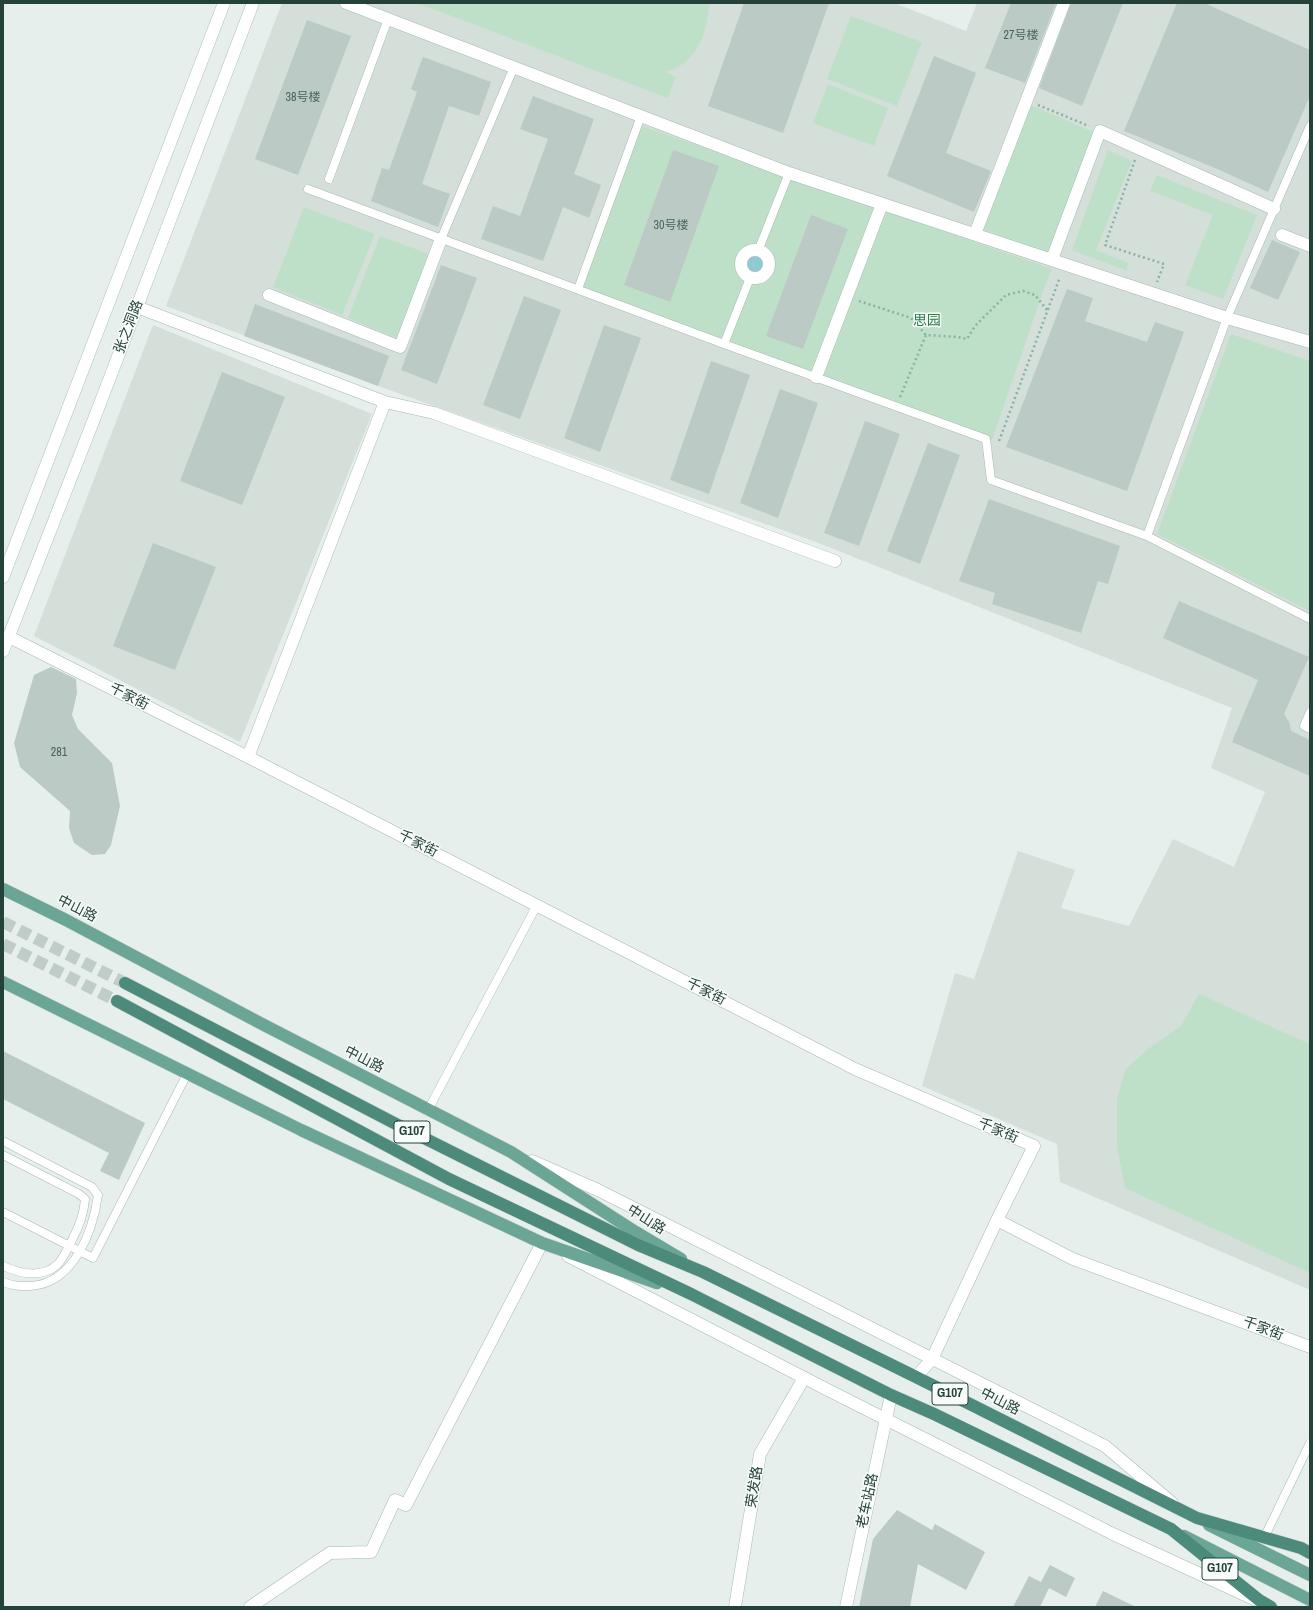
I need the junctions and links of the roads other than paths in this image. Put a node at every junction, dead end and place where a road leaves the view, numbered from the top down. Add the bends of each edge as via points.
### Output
1 (224, 3) edge
2 (253, 3) edge
3 (346, 3) edge
4 (1064, 3) edge
5 (388, 19) junction
6 (514, 67) junction
7 (641, 116) junction
8 (1310, 126) edge
9 (789, 173) junction
10 (329, 179) dead end
11 (308, 189) dead end
12 (882, 204) junction
13 (1274, 209) junction
14 (976, 234) junction
15 (1282, 235) dead end
16 (442, 239) junction
17 (1310, 246) edge
18 (758, 251) junction
19 (1052, 259) junction
20 (750, 278) junction
21 (578, 289) junction
22 (269, 295) dead end
23 (137, 307) junction
24 (1227, 318) junction
25 (1310, 342) edge
26 (724, 344) junction
27 (816, 377) junction
28 (385, 402) junction
29 (1147, 536) junction
30 (835, 561) dead end
31 (3, 577) edge
32 (1310, 619) edge
33 (8, 637) junction
34 (3, 651) edge
35 (1310, 712) edge
36 (1310, 729) edge
37 (248, 757) junction
38 (3, 890) edge
39 (537, 905) junction
40 (3, 982) edge
41 (126, 983) tunnel mouth
42 (118, 1001) tunnel mouth
43 (187, 1074) junction
44 (428, 1110) junction
45 (3, 1141) edge
46 (511, 1152) junction
47 (3, 1155) edge
48 (3, 1212) edge
49 (997, 1220) junction
50 (542, 1243) junction
51 (69, 1245) junction
52 (79, 1250) junction
53 (3, 1266) edge
54 (703, 1272) junction
55 (3, 1282) edge
56 (692, 1294) junction
57 (1310, 1347) edge
58 (932, 1359) junction
59 (916, 1377) junction
60 (804, 1378) junction
61 (891, 1395) junction
62 (886, 1419) junction
63 (1310, 1443) edge
64 (1181, 1510) junction
65 (1197, 1518) junction
66 (1171, 1529) junction
67 (1264, 1538) junction
68 (1310, 1553) edge
69 (1310, 1575) edge
70 (1259, 1600) junction
71 (1310, 1600) edge
72 (250, 1607) edge
73 (735, 1607) edge
74 (846, 1607) edge
75 (1271, 1607) edge

1 - 31 street, 张之洞路
2 - 23 street, 张之洞路
3 - 5 street
4 - 14 street
5 - 6 street
5 - 10 lane
6 - 7 street
6 - 16 lane
7 - 9 street
7 - 21 lane
8 - 13 lane
9 - 12 street
9 - 18 lane
11 - 16 lane
12 - 14 street
12 - 27 street
13 - 19 street via 1100,131
13 - 24 lane
14 - 19 street
15 - 17 street
16 - 21 lane
16 - 22 street via 400,347
18 - 20 street via 746,254 741,263 744,273
18 - 20 street via 766,255 769,268 764,276
19 - 24 street
20 - 26 lane
21 - 26 lane
23 - 28 street
23 - 33 street, 张之洞路
24 - 25 street
24 - 29 lane
26 - 27 lane
27 - 29 lane via 986,439 991,480
28 - 30 street via 434,413
28 - 37 street
29 - 32 lane
33 - 34 street, 张之洞路
33 - 37 street, 千家街
35 - 36 lane via 1304,726
37 - 39 street, 千家街
38 - 44 main road, 中山路 via 66,920
39 - 44 lane
39 - 49 street, 千家街 via 855,1069 1034,1146
40 - 43 main road
41 - 54 highway, 中山路 / G107 via 396,1124 638,1245
42 - 56 highway, G107 via 449,1179
43 - 50 main road
43 - 52 lane via 93,1258
44 - 46 main road, 中山路
45 - 52 lane via 92,1187 98,1195 90,1229
46 - 54 main road, 中山路
46 - 58 street via 598,1190
47 - 51 lane via 85,1199 82,1216
48 - 51 lane
49 - 57 street, 千家街 via 1073,1259
49 - 58 street
50 - 56 main road
50 - 60 street
50 - 72 street via 406,1505 395,1500 371,1552 330,1554
51 - 52 lane
51 - 53 lane via 58,1264 37,1274 22,1273
52 - 55 lane via 65,1271 45,1284 19,1286
54 - 59 highway, 中山路 / G107
56 - 61 highway, G107
58 - 59 street
58 - 64 street via 1105,1446
59 - 64 highway, 中山路 / G107
60 - 62 street
60 - 73 street, 荣发路 via 760,1454
61 - 62 street, 老车站路
61 - 66 highway, G107
62 - 70 street via 1113,1534
62 - 74 street, 老车站路
63 - 67 lane
64 - 65 highway, 中山路 / G107
65 - 67 highway, 中山路 / G107
65 - 69 main road, 中山路
66 - 70 highway, G107
66 - 71 main road
67 - 68 highway, 中山路 / G107
70 - 75 highway, G107

